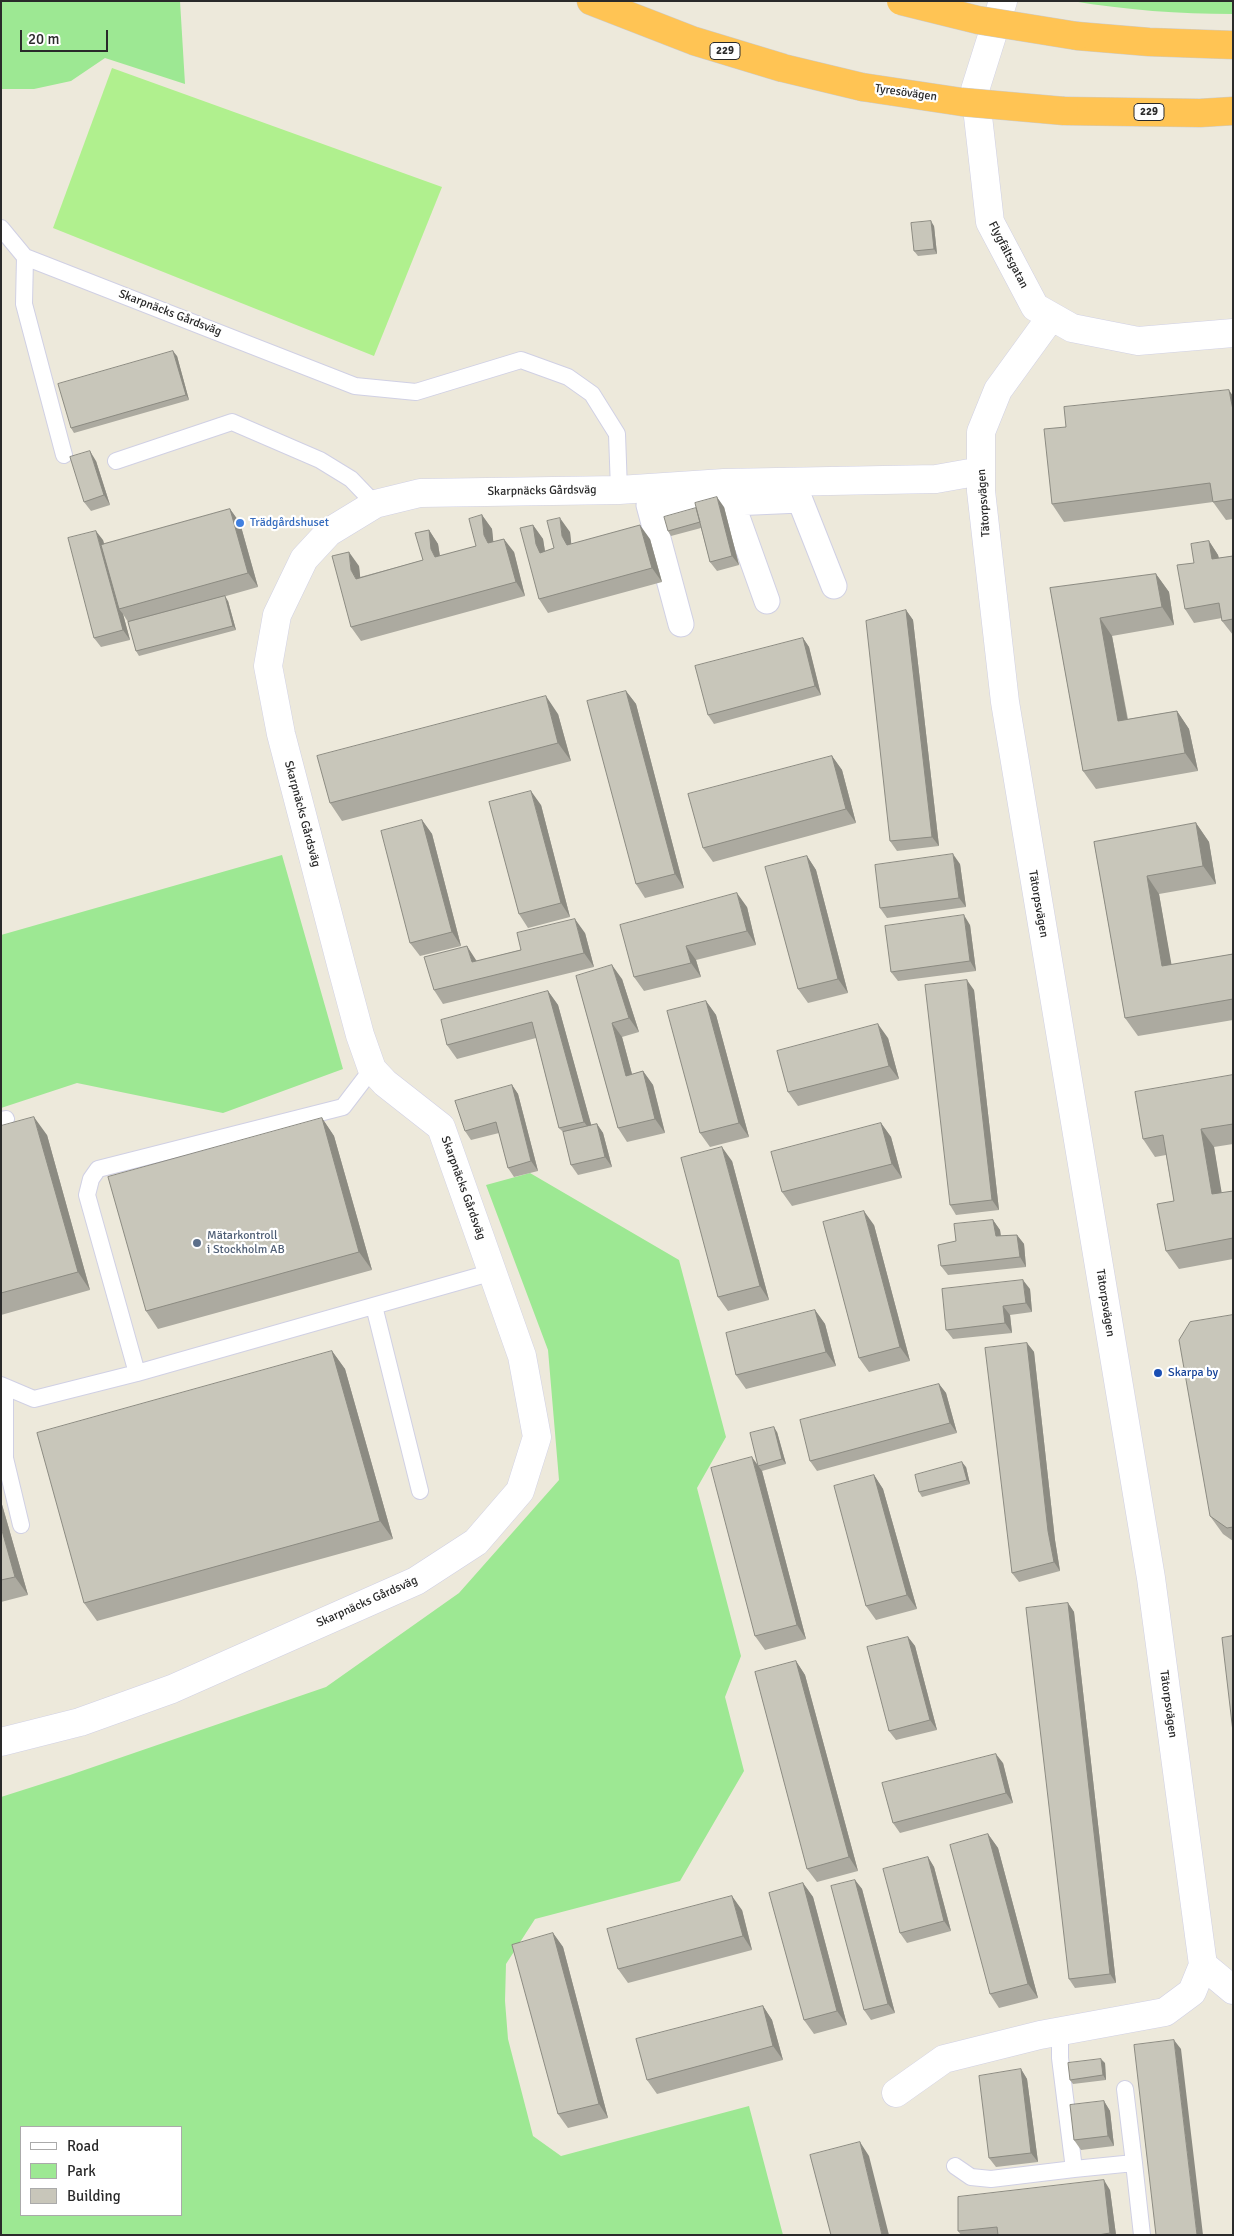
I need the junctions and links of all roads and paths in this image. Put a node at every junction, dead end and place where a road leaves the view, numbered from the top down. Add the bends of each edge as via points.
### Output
1 (591, 1) edge
2 (901, 1) edge
3 (1003, 1) edge
4 (1233, 45) edge
5 (1233, 111) edge
6 (1, 228) edge
7 (25, 256) junction
8 (1050, 317) junction
9 (1233, 333) edge
10 (64, 455) dead end
11 (116, 461) dead end
12 (981, 470) junction
13 (619, 490) junction
14 (732, 503) junction
15 (375, 504) junction
16 (834, 586) dead end
17 (767, 601) dead end
18 (681, 624) dead end
19 (372, 1069) junction
20 (493, 1272) junction
21 (374, 1306) junction
22 (137, 1373) junction
23 (3, 1386) edge
24 (420, 1491) dead end
25 (21, 1525) dead end
26 (1, 1742) edge
27 (1203, 1965) junction
28 (1233, 1990) edge
29 (1060, 2032) junction
30 (1125, 2089) dead end
31 (896, 2093) dead end
32 (1134, 2163) junction
33 (955, 2166) dead end
34 (1074, 2169) junction
35 (1142, 2235) edge

1 - 5 highway, Tyresövägen / 229, bridge via 694,41 783,68 862,87 962,102 1064,111
2 - 4 highway, bridge via 978,20 1077,36
3 - 8 street, Flygfältsgatan via 975,90 990,222 1035,307
6 - 7 lane, Skarpnäcks Gårdsväg
7 - 10 lane via 24,304
7 - 13 lane, Skarpnäcks Gårdsväg via 355,386 416,392 521,360 568,377 592,394 617,434
8 - 9 street, Flygfältsgatan via 1072,328 1138,342
8 - 12 street, Tätorpsvägen via 998,390 981,432
11 - 15 lane via 232,422 320,460 351,479
12 - 13 street, Skarpnäcks Gårdsväg via 936,479 724,483
12 - 27 street, Tätorpsvägen via 980,491 1005,702 1151,1578
13 - 15 street, Skarpnäcks Gårdsväg via 420,494
14 - 16 street via 800,500
14 - 17 street
14 - 18 street via 649,505
15 - 19 street, Skarpnäcks Gårdsväg via 330,532 304,559 277,615 268,666 283,743
19 - 20 street, Skarpnäcks Gårdsväg via 441,1127
19 - 22 lane via 342,1108 98,1169 91,1179 88,1195
20 - 21 lane
20 - 26 street, Skarpnäcks Gårdsväg via 522,1356 538,1437 520,1491 476,1542 416,1581 172,1689 80,1722
21 - 22 lane
21 - 24 lane
22 - 23 lane via 34,1399
23 - 25 lane via 5,1458
27 - 28 street
27 - 29 street, Tätorpsvägen via 1192,1992 1165,2012
29 - 31 street, Tätorpsvägen via 944,2059
29 - 34 lane via 1060,2058
30 - 32 lane
32 - 34 lane
32 - 35 lane
33 - 34 lane via 971,2177 991,2179

